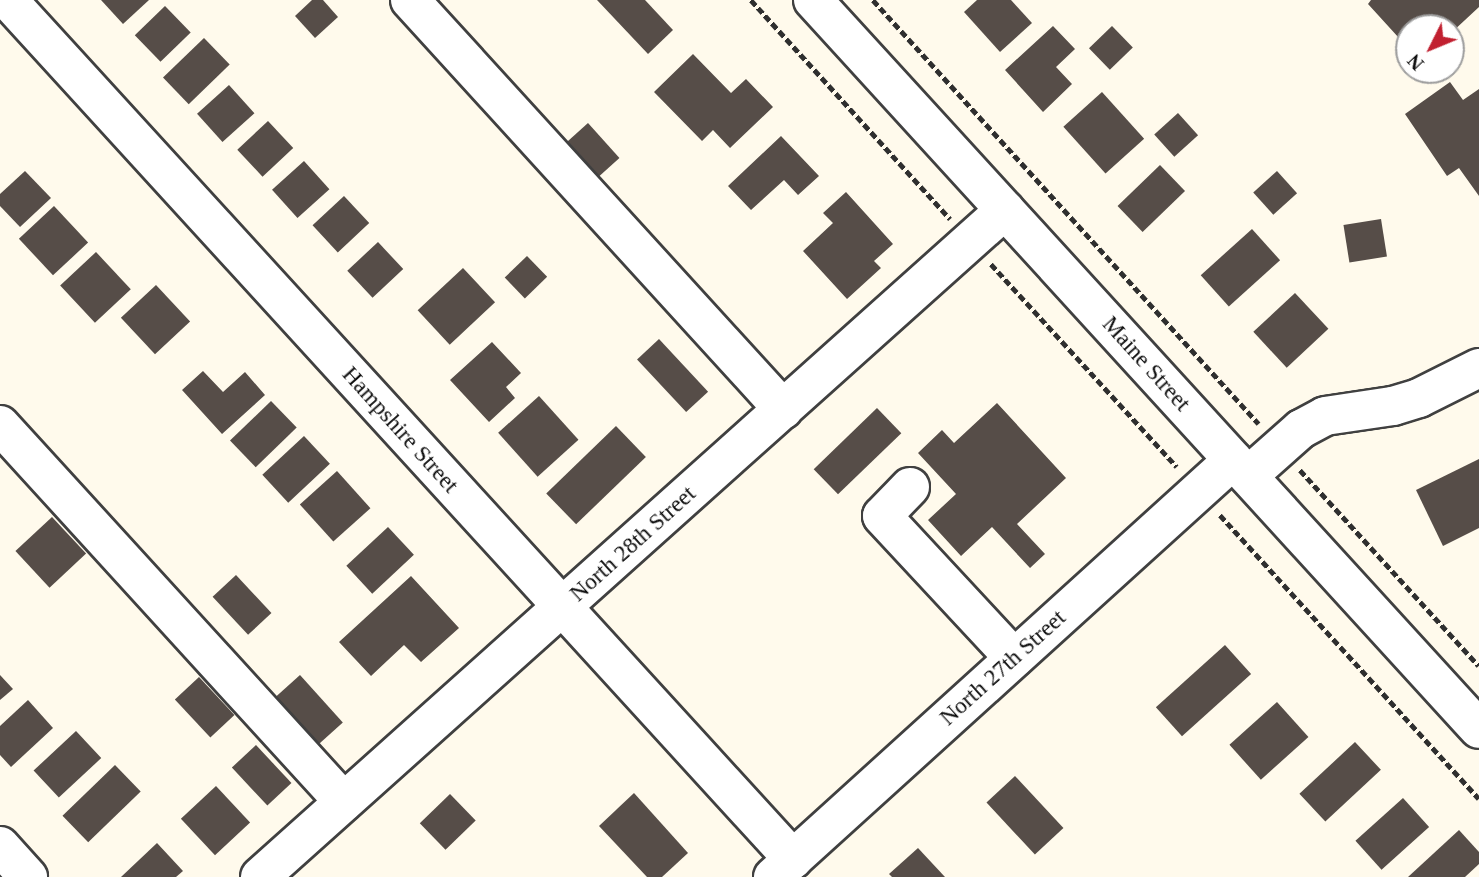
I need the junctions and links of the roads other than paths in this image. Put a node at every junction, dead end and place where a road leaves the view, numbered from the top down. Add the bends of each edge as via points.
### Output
1 (8, 0) edge
2 (410, 0) edge
3 (813, 0) edge
4 (1005, 211) junction
5 (1479, 368) edge
6 (783, 409) junction
7 (0, 425) edge
8 (1241, 468) junction
9 (910, 487) dead end
10 (562, 607) junction
11 (1014, 658) junction
12 (1479, 729) edge
13 (344, 802) junction
14 (0, 846) edge
15 (783, 868) edge
16 (28, 877) edge
17 (260, 877) edge

1 - 10 street, Hampshire Street
2 - 6 street
3 - 4 street, Maine Street
4 - 6 street, North 28th Street
4 - 8 street, Maine Street
5 - 8 street, North 27th Street via 1419,398 1325,416
6 - 10 street, North 28th Street
7 - 13 street
8 - 11 street, North 27th Street via 1198,491
8 - 12 street, Maine Street
9 - 11 street via 882,516
10 - 13 street, North 28th Street
10 - 15 street, Hampshire Street
11 - 15 street, North 27th Street
13 - 17 street, North 28th Street
14 - 16 street

